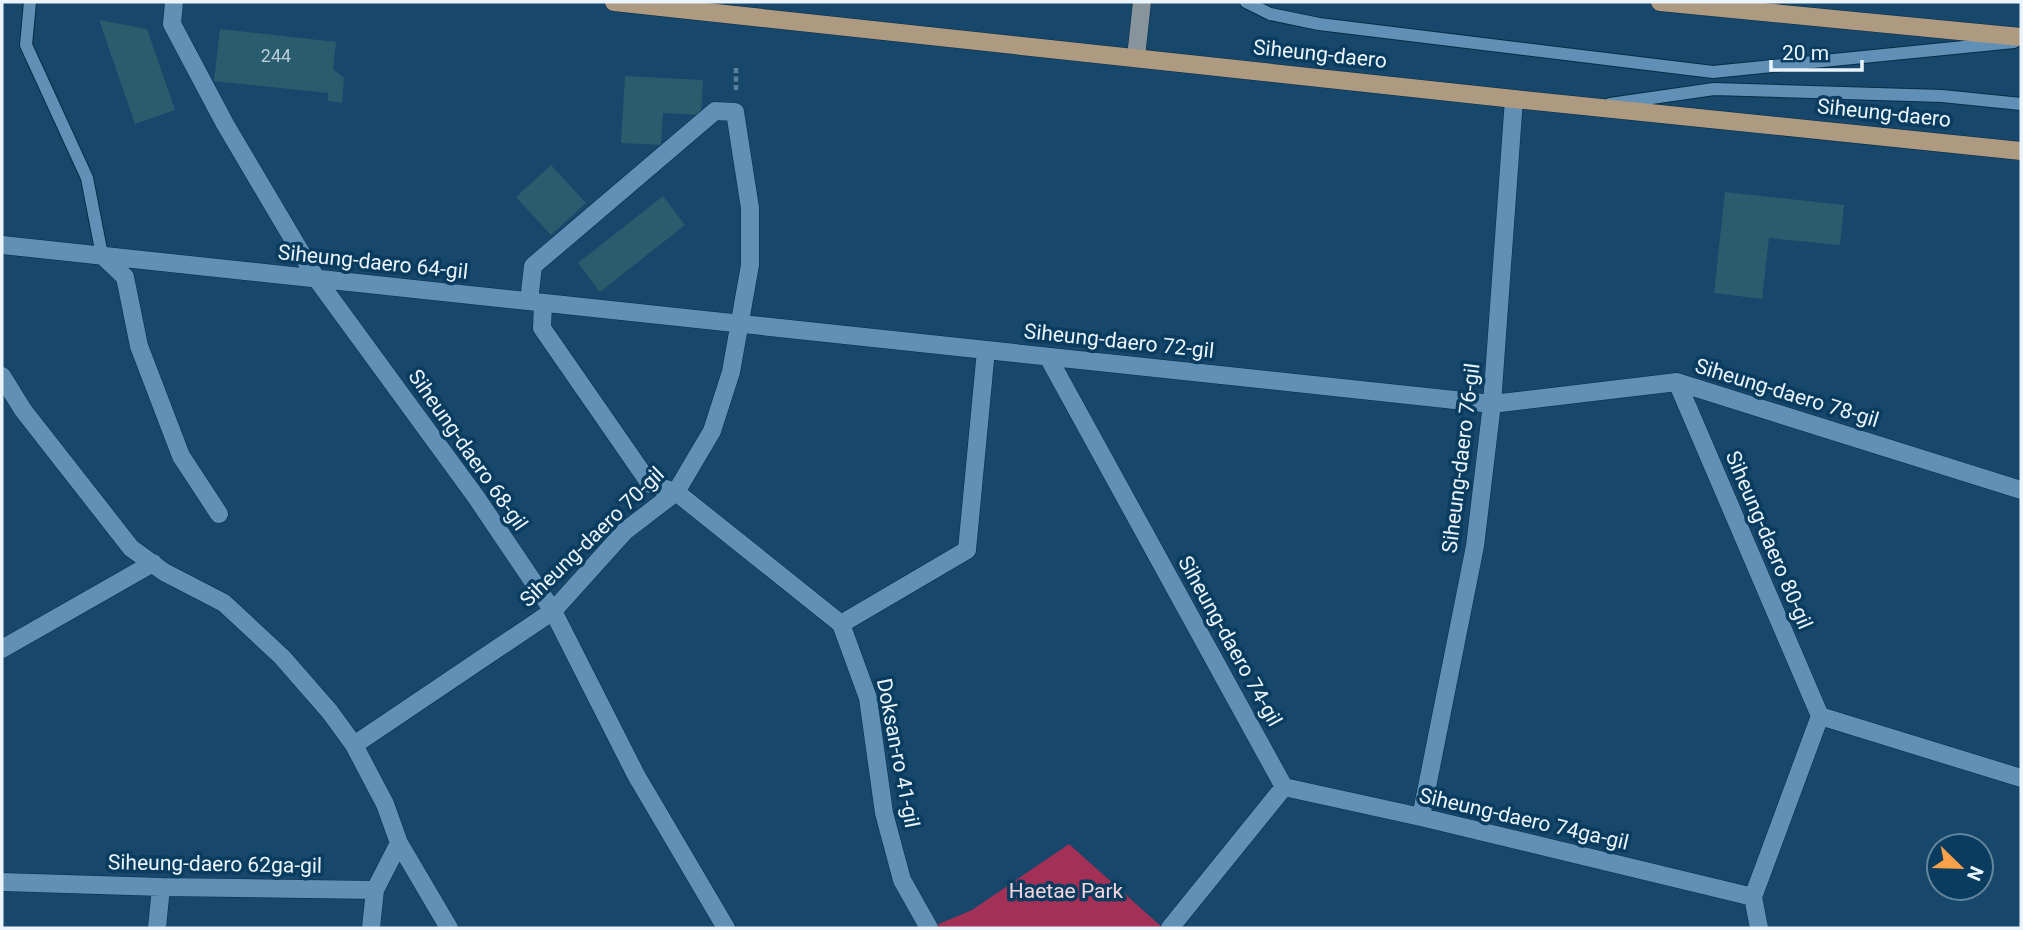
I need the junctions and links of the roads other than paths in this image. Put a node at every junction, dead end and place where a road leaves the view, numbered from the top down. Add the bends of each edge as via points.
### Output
1 (30, 2) edge
2 (174, 2) edge
3 (614, 2) edge
4 (1142, 2) edge
5 (1246, 2) edge
6 (1660, 2) edge
7 (1692, 3) edge
8 (2021, 39) edge
9 (1136, 57) junction
10 (1514, 99) junction
11 (2021, 104) edge
12 (1596, 106) junction
13 (2021, 150) edge
14 (2, 245) edge
15 (102, 256) junction
16 (316, 278) junction
17 (536, 302) junction
18 (740, 324) junction
19 (986, 350) junction
20 (1048, 357) junction
21 (3, 380) edge
22 (1676, 382) junction
23 (1492, 404) junction
24 (2021, 490) edge
25 (677, 492) junction
26 (219, 514) dead end
27 (152, 563) junction
28 (552, 611) junction
29 (841, 624) junction
30 (2, 649) edge
31 (1820, 716) junction
32 (354, 746) junction
33 (2021, 778) edge
34 (1284, 787) junction
35 (1421, 817) junction
36 (399, 843) junction
37 (2, 883) edge
38 (161, 887) junction
39 (375, 890) junction
40 (1753, 898) junction
41 (157, 928) edge
42 (371, 928) edge
43 (449, 928) edge
44 (726, 928) edge
45 (929, 928) edge
46 (1170, 928) edge
47 (1759, 928) edge

1 - 15 lane via 26,46 88,178
2 - 16 street, Siheung-daero 68-gil via 172,24
3 - 9 main road, Siheung-daero
4 - 9 street
5 - 8 lane via 1270,14 1319,24 1713,72
6 - 7 main road
7 - 8 main road
9 - 10 main road, Siheung-daero
10 - 12 main road, Siheung-daero
10 - 23 street, Siheung-daero 76-gil
11 - 12 lane via 1942,96 1714,89
12 - 13 main road, Siheung-daero
14 - 15 street, Siheung-daero 64-gil
15 - 16 street, Siheung-daero 64-gil
15 - 26 street via 125,277 139,346 181,456
16 - 17 street, Siheung-daero 64-gil
16 - 28 street, Siheung-daero 68-gil via 476,497
17 - 18 street, Siheung-daero 64-gil
17 - 18 street, Siheung-daero 70-gil via 533,266 715,111 736,112 750,208 750,265
17 - 25 street via 542,328 650,484
18 - 19 street, Siheung-daero 72-gil
18 - 25 street, Siheung-daero 70-gil via 712,431
19 - 20 street, Siheung-daero 72-gil
19 - 29 street via 967,550
20 - 23 street, Siheung-daero 72-gil
20 - 34 street, Siheung-daero 74-gil
21 - 27 street via 131,548
22 - 23 street, Siheung-daero 78-gil
22 - 24 street, Siheung-daero 78-gil
22 - 31 street, Siheung-daero 80-gil
23 - 35 street, Siheung-daero 76-gil via 1475,546
25 - 28 street, Siheung-daero 70-gil via 625,531
25 - 29 street
27 - 30 street
27 - 32 street via 224,603 282,657
28 - 32 street, Siheung-daero 70-gil
28 - 44 street, Siheung-daero 68-gil via 636,775
29 - 45 street, Doksan-ro 41-gil via 868,698 884,813 902,880
31 - 33 street
31 - 40 street
32 - 36 street via 385,804
34 - 35 street, Siheung-daero 74ga-gil
34 - 46 street
35 - 40 street, Siheung-daero 74ga-gil
36 - 39 street
36 - 43 street
37 - 38 street, Siheung-daero 62ga-gil
38 - 39 street, Siheung-daero 62ga-gil
38 - 41 street
39 - 42 street
40 - 47 street

